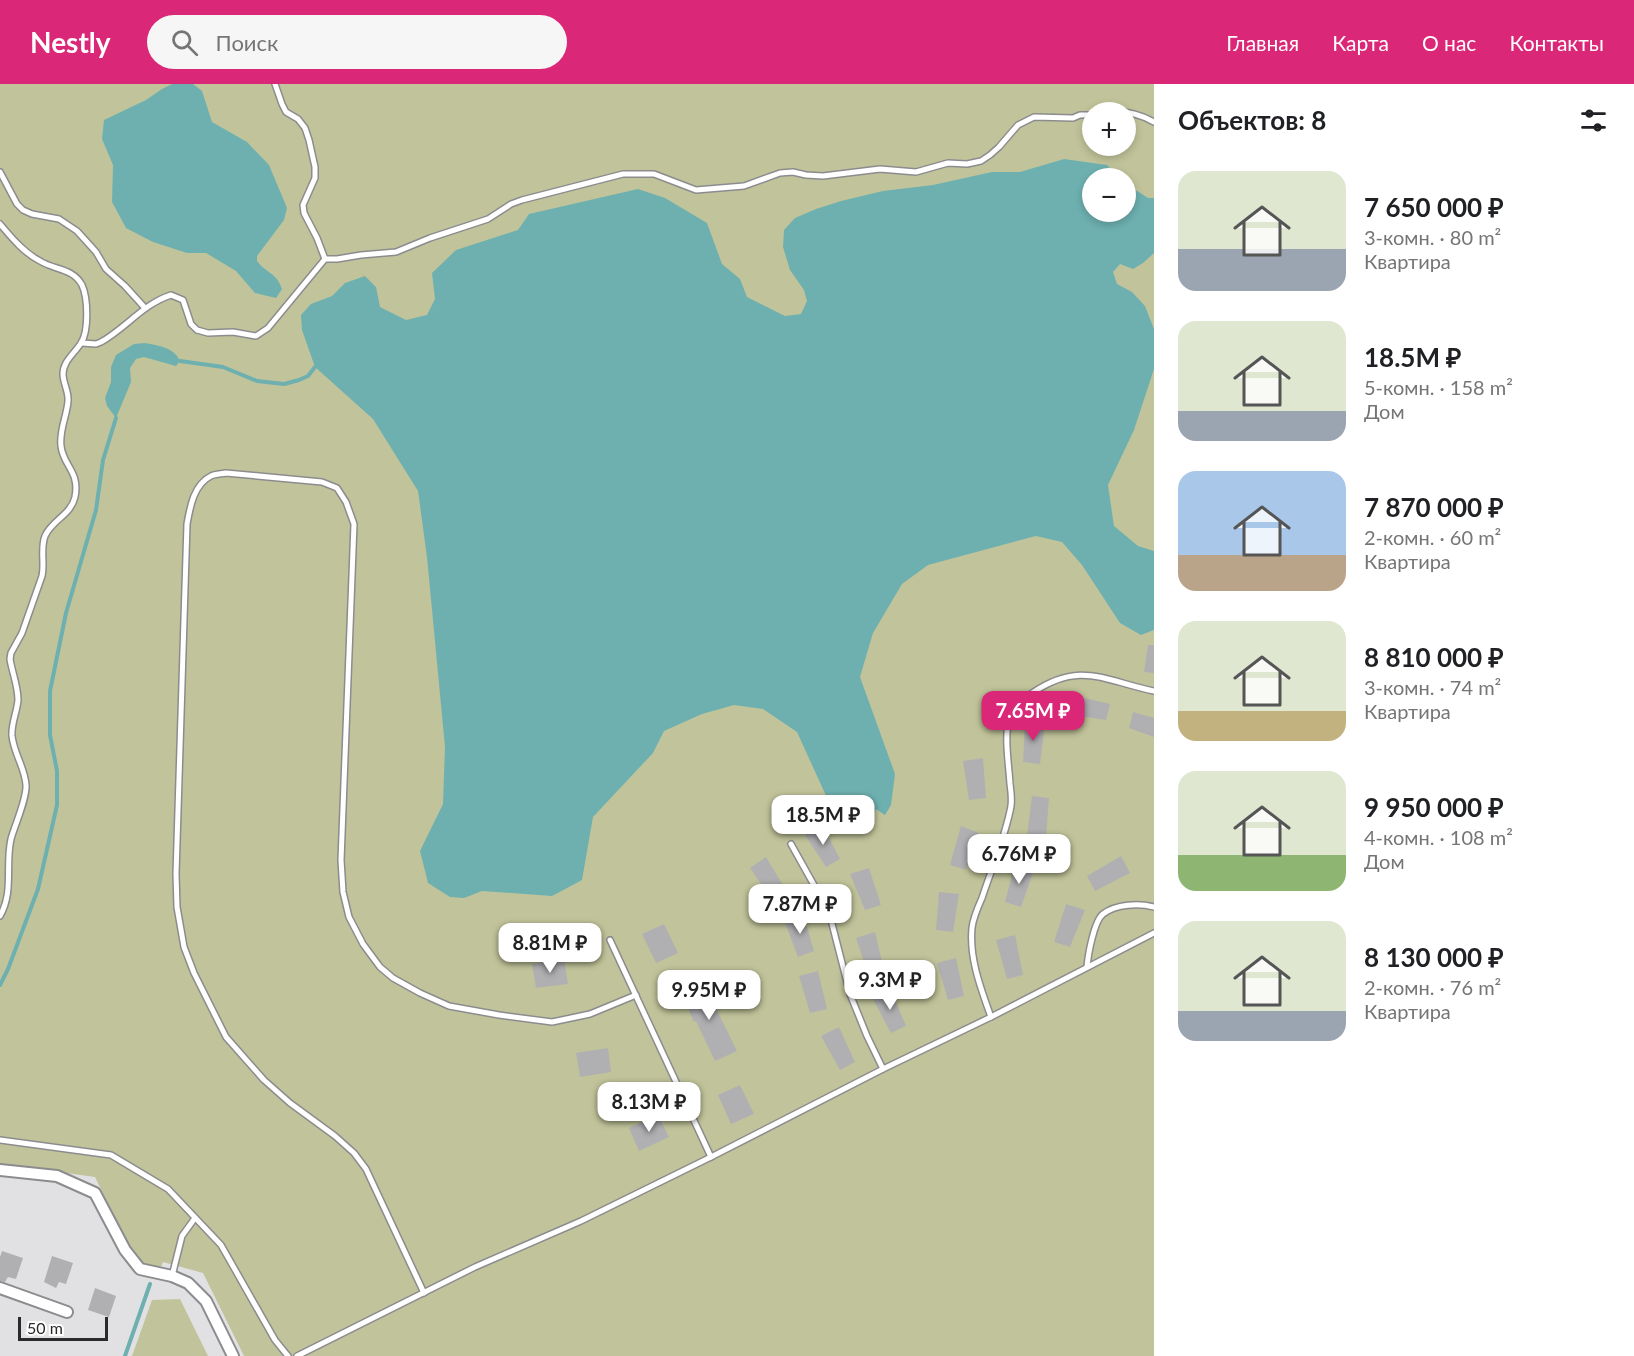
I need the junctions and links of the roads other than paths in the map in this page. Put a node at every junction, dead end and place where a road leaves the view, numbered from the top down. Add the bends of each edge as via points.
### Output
1 (274, 84) edge
2 (1136, 114) edge
3 (1082, 115) edge
4 (1154, 122) edge
5 (0, 172) edge
6 (0, 224) edge
7 (325, 258) junction
8 (144, 308) junction
9 (82, 343) junction
10 (1154, 691) edge
11 (791, 844) dead end
12 (1154, 907) edge
13 (0, 916) edge
14 (1154, 933) edge
15 (610, 940) dead end
16 (1088, 967) junction
17 (636, 995) junction
18 (992, 1017) junction
19 (883, 1069) junction
20 (0, 1140) edge
21 (711, 1157) junction
22 (0, 1170) edge
23 (195, 1218) junction
24 (172, 1276) junction
25 (0, 1288) edge
26 (424, 1293) junction
27 (67, 1311) dead end
28 (233, 1356) edge
29 (288, 1356) edge
30 (297, 1356) edge

1 - 7 lane via 286,112 298,119 309,140 315,178 303,205 304,213
2 - 4 lane
3 - 7 lane via 1034,117 1018,125 981,161 948,163 916,172 880,169 823,176 780,173 744,186 696,190 654,174 623,174 522,200 488,219 396,252
5 - 8 lane via 23,210 58,219 76,231
6 - 9 lane via 30,255 66,270 82,285 87,319
7 - 8 lane via 268,327 255,336 197,330 191,324 185,303 176,296 167,296
8 - 9 lane via 101,342
9 - 13 lane via 63,372 68,400 61,444 76,482 75,496 71,508 50,526 45,537 42,576 10,659 18,695 12,738 26,790 11,839 9,891
10 - 18 lane via 1083,674 1066,676 1031,693 1009,720 1012,804 972,926 979,981
11 - 19 lane via 829,912 850,994
12 - 16 lane via 1143,904 1103,914 1090,947
14 - 16 lane
15 - 17 lane
16 - 18 lane
17 - 21 lane
17 - 26 lane via 590,1014 552,1022 449,1006 393,978 381,967 349,917 343,892 354,524 346,502 337,488 322,482 226,473 211,476 199,486 187,524 176,874 184,947 208,1004 237,1051 281,1095 354,1152 366,1169
18 - 19 lane
19 - 21 lane
20 - 23 lane via 111,1155 168,1189
21 - 26 lane
22 - 24 street via 57,1176 94,1193 140,1269
23 - 24 lane via 182,1236
23 - 29 lane via 221,1245 275,1341
24 - 28 street via 188,1283 206,1302
25 - 27 street
26 - 30 lane

